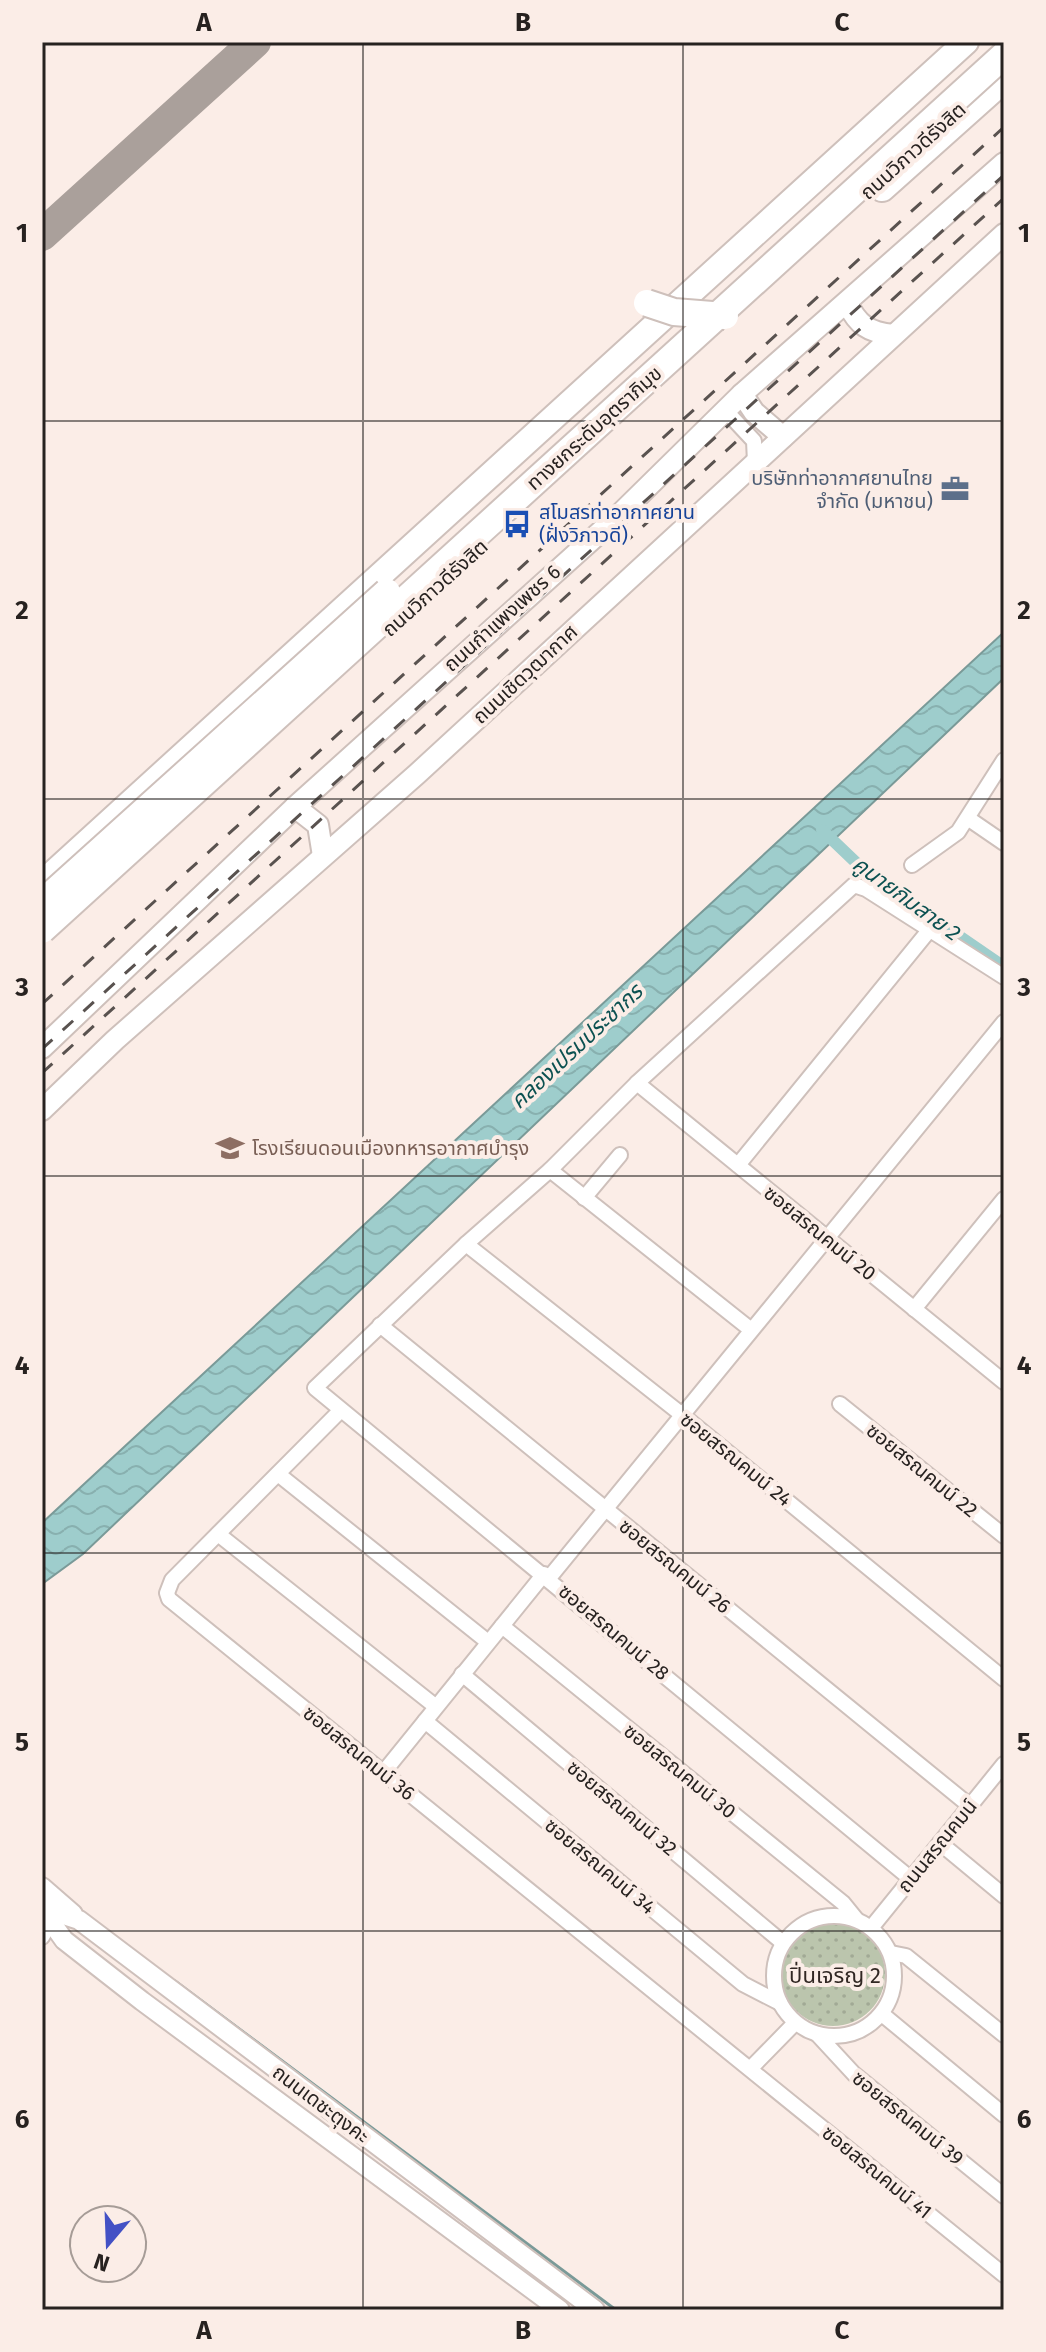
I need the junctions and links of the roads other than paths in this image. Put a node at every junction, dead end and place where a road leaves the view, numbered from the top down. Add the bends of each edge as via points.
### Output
1 (966, 42) edge
2 (993, 42) edge
3 (1004, 55) edge
4 (1004, 69) edge
5 (1004, 79) edge
6 (1004, 151) edge
7 (1004, 163) edge
8 (1004, 234) edge
9 (647, 303) dead end
10 (847, 303) junction
11 (893, 335) junction
12 (742, 394) junction
13 (726, 411) junction
14 (783, 437) junction
15 (755, 462) junction
16 (1004, 760) edge
17 (295, 807) junction
18 (969, 819) junction
19 (1004, 843) edge
20 (323, 856) junction
21 (912, 865) dead end
22 (42, 883) edge
23 (42, 903) edge
24 (931, 928) junction
25 (42, 930) edge
26 (42, 945) edge
27 (1004, 977) edge
28 (1004, 1022) edge
29 (42, 1028) edge
30 (42, 1048) edge
31 (637, 1083) junction
32 (42, 1110) edge
33 (620, 1155) dead end
34 (738, 1165) junction
35 (550, 1170) junction
36 (584, 1198) junction
37 (1004, 1199) edge
38 (826, 1237) junction
39 (466, 1244) junction
40 (914, 1309) junction
41 (380, 1325) junction
42 (750, 1329) junction
43 (1004, 1382) edge
44 (840, 1404) dead end
45 (340, 1411) junction
46 (681, 1414) junction
47 (278, 1474) junction
48 (604, 1509) junction
49 (218, 1534) junction
50 (1004, 1536) edge
51 (546, 1576) junction
52 (502, 1626) junction
53 (488, 1642) junction
54 (462, 1674) junction
55 (1004, 1679) edge
56 (435, 1706) junction
57 (425, 1721) junction
58 (1003, 1766) edge
59 (383, 1773) junction
60 (970, 1806) junction
61 (940, 1843) junction
62 (911, 1879) junction
63 (42, 1887) edge
64 (1004, 1896) edge
65 (42, 1909) edge
66 (856, 1919) junction
67 (79, 1920) junction
68 (871, 1928) junction
69 (43, 1932) edge
70 (64, 1940) junction
71 (783, 1943) junction
72 (891, 1953) junction
73 (780, 2003) junction
74 (882, 2014) junction
75 (795, 2023) junction
76 (817, 2034) junction
77 (1004, 2035) edge
78 (751, 2068) junction
79 (1004, 2115) edge
80 (1004, 2196) edge
81 (1004, 2275) edge
82 (560, 2310) edge
83 (595, 2310) edge

1 - 22 highway
2 - 23 highway, ทางยกระดับอุตราภิมุข, bridge
3 - 25 highway, ทางยกระดับอุตราภิมุข, bridge
4 - 26 highway, ถนนวิภาวดีรังสิต
5 - 9 highway, bridge via 754,302 729,316 674,312
6 - 29 main road, ถนนกำแพงเพชร 6 via 231,849
7 - 10 main road, ถนนกำแพงเพชร 6
8 - 11 main road, ถนนเชิดวุฒากาศ
10 - 11 main road via 860,325
10 - 12 main road, ถนนกำแพงเพชร 6
11 - 14 main road, ถนนเชิดวุฒากาศ
12 - 13 main road, ถนนกำแพงเพชร 6
12 - 14 main road
13 - 15 street via 754,441
13 - 17 main road, ถนนกำแพงเพชร 6 via 618,516
14 - 15 main road, ถนนเชิดวุฒากาศ
15 - 20 main road, ถนนเชิดวุฒากาศ
16 - 18 street
17 - 20 main road via 318,825
17 - 30 main road, ถนนกำแพงเพชร 6
18 - 19 street
18 - 21 street via 945,844
20 - 32 main road, ถนนเชิดวุฒากาศ
24 - 27 street
24 - 31 street via 854,885
24 - 34 street
28 - 38 street
31 - 34 street, ซอยสรณคมน์ 20
31 - 35 street
33 - 36 street
34 - 38 street, ซอยสรณคมน์ 20
35 - 36 street
35 - 39 street
36 - 42 street
37 - 40 street
38 - 40 street, ซอยสรณคมน์ 20
38 - 42 street
39 - 41 street
39 - 46 street, ซอยสรณคมน์ 24
40 - 43 street, ซอยสรณคมน์ 20
41 - 45 street, ซอยสรณคมน์ 28 via 315,1388
41 - 48 street, ซอยสรณคมน์ 26
42 - 46 street
44 - 50 street, ซอยสรณคมน์ 22
45 - 47 street, ซอยสรณคมน์ 36
45 - 51 street, ซอยสรณคมน์ 28
46 - 48 street
46 - 55 street, ซอยสรณคมน์ 24
47 - 49 street, ซอยสรณคมน์ 36
47 - 53 street
48 - 51 street
48 - 60 street, ซอยสรณคมน์ 26
49 - 56 street
49 - 59 street, ซอยสรณคมน์ 36 via 172,1580 169,1599
51 - 52 street
51 - 62 street, ซอยสรณคมน์ 28
52 - 53 street
52 - 66 street, ซอยสรณคมน์ 30 via 843,1903
53 - 54 street
54 - 56 street
54 - 71 street, ซอยสรณคมน์ 32
56 - 57 street
57 - 59 street
57 - 73 street, ซอยสรณคมน์ 34 via 743,1984
58 - 60 street, ถนนสรณคมน์
59 - 78 street, ซอยสรณคมน์ 36
60 - 61 street, ถนนสรณคมน์
61 - 62 street, ถนนสรณคมน์
61 - 64 street
62 - 68 street, ถนนสรณคมน์
63 - 67 street
65 - 67 street, ถนนเดชะตุงคะ
65 - 70 street, ถนนเดชะตุงคะ
66 - 68 street
66 - 71 street via 815,1919
67 - 83 street, ถนนเดชะตุงคะ
68 - 72 street
69 - 70 street
70 - 82 street, ถนนเดชะตุงคะ
71 - 73 street via 773,1973
72 - 74 street via 895,1985
72 - 77 street via 906,1956
73 - 75 street
74 - 76 street via 853,2034
74 - 79 street
75 - 76 street
75 - 78 street
76 - 80 street, ซอยสรณคมน์ 39 via 854,2074
78 - 81 street, ซอยสรณคมน์ 41

